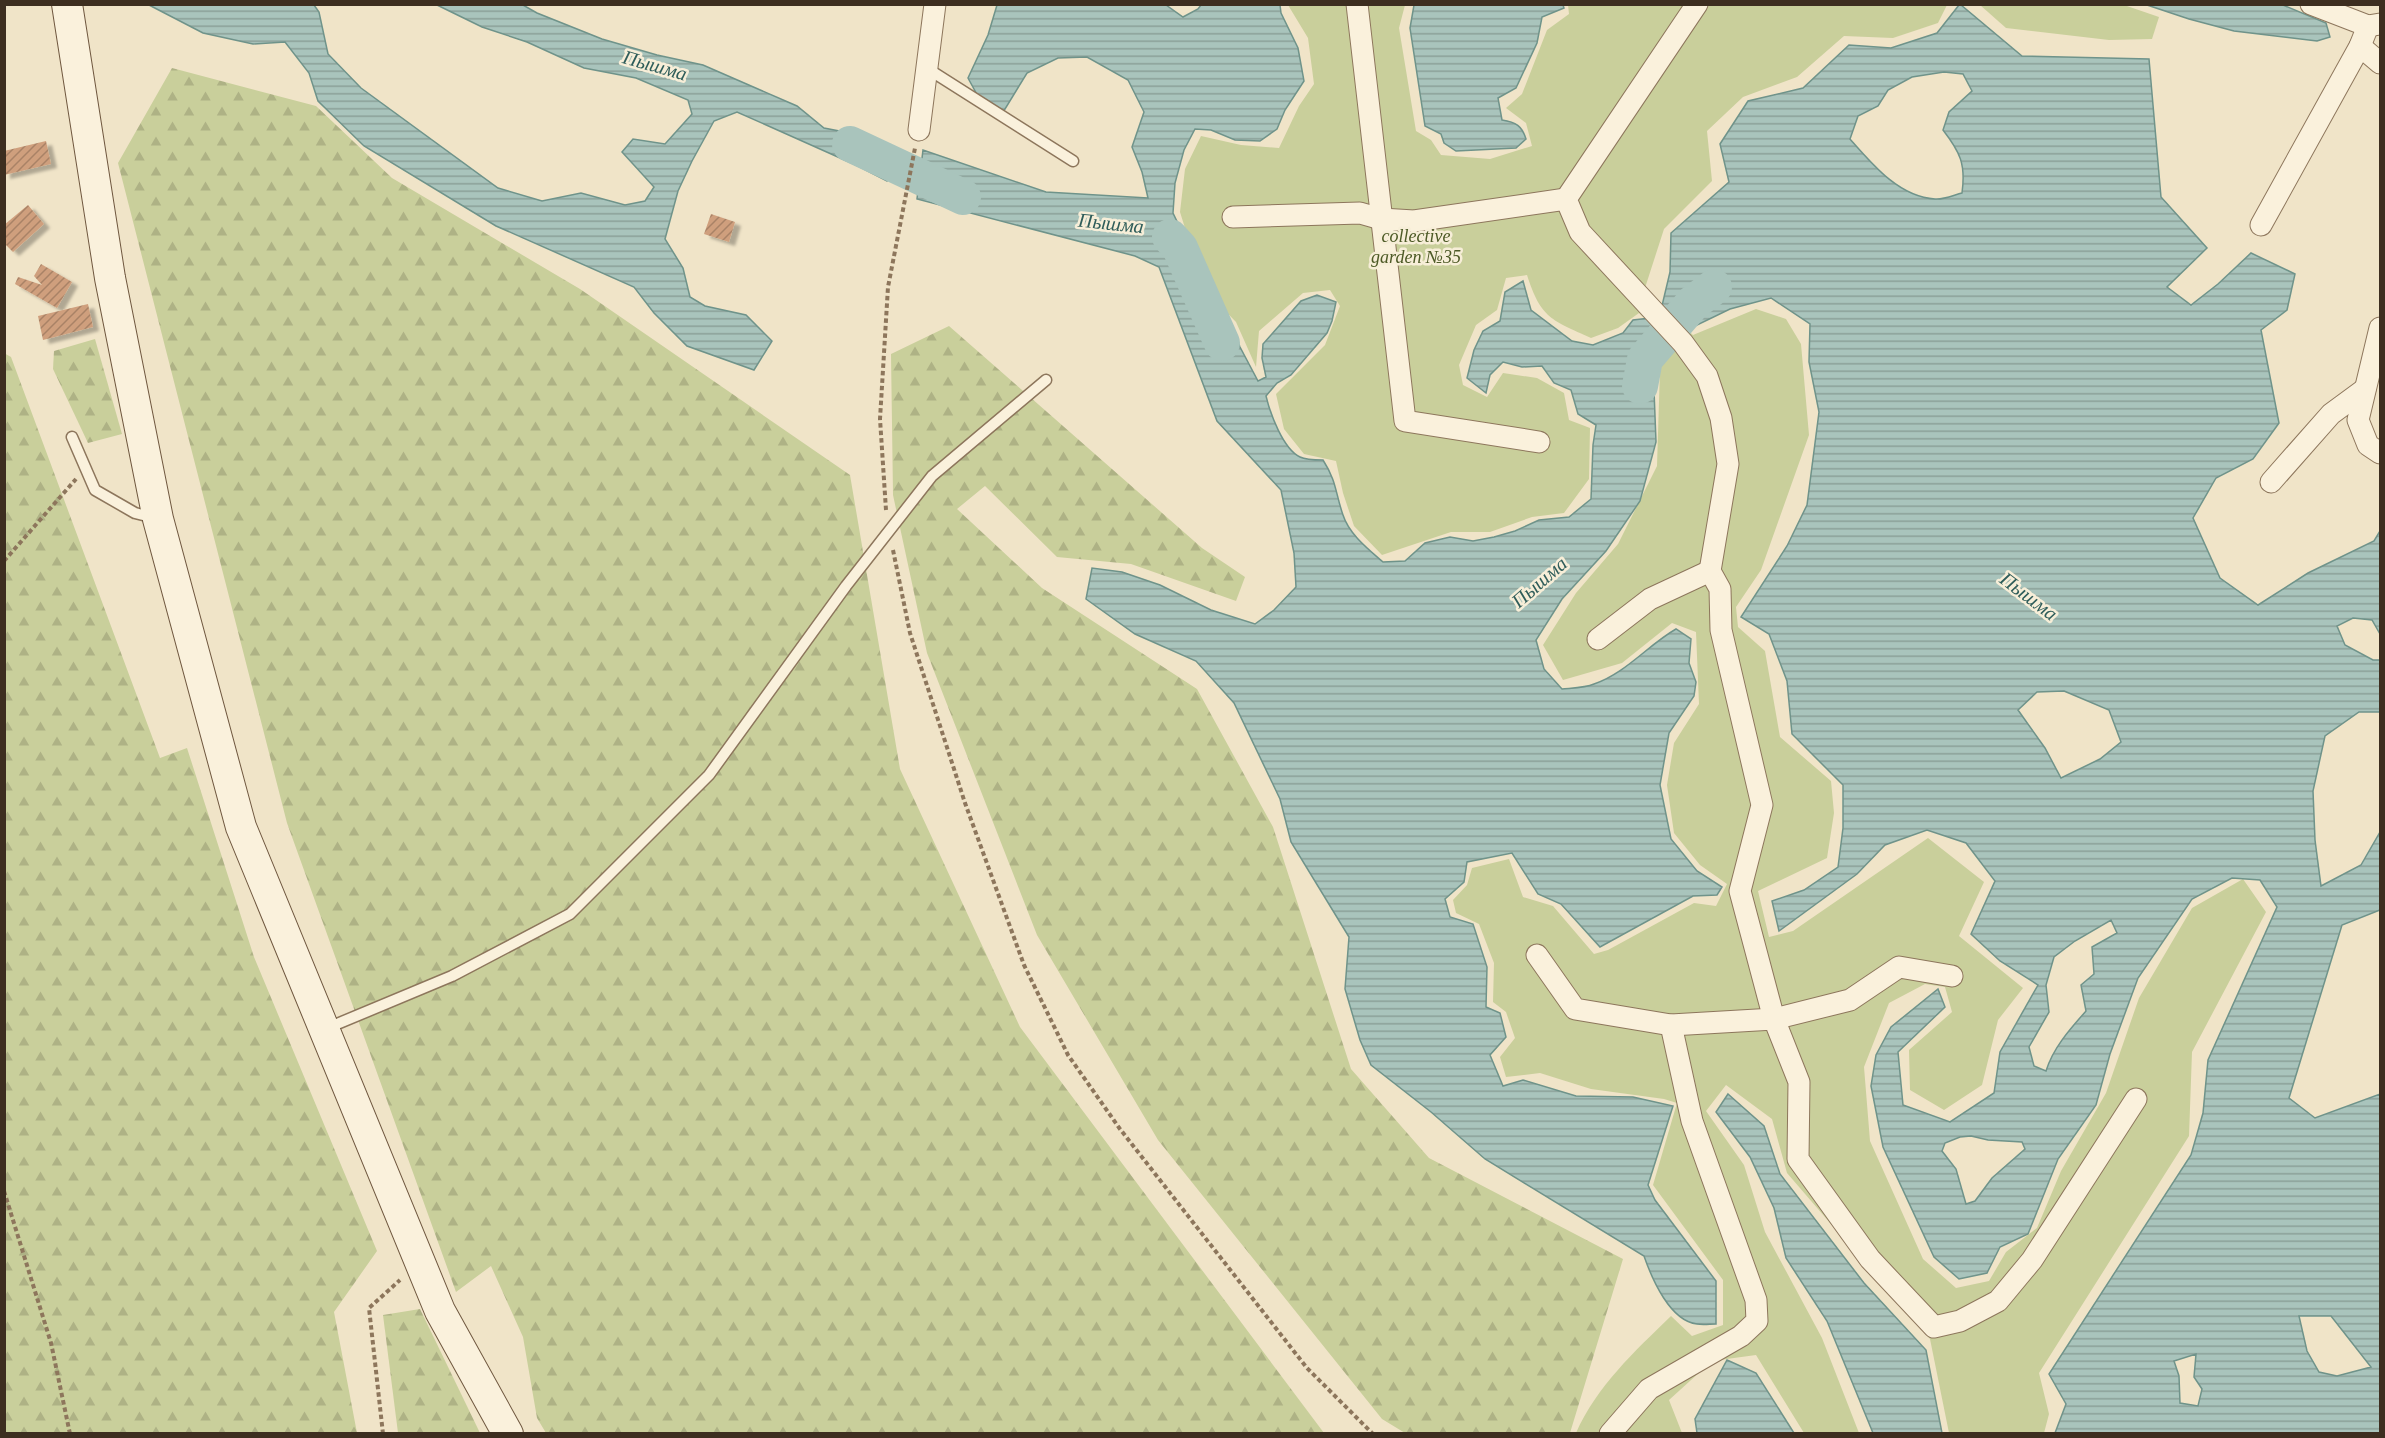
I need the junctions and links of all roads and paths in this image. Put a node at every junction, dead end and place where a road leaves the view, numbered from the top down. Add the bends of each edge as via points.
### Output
1 (67, 4) edge
2 (935, 4) edge
3 (1357, 4) edge
4 (1697, 4) edge
5 (2311, 4) edge
6 (2374, 25) edge
7 (2360, 46) junction
8 (2380, 63) edge
9 (928, 69) junction
10 (919, 130) joint
11 (1073, 161) dead end
12 (1566, 199) junction
13 (1233, 217) dead end
14 (1381, 219) junction
15 (2261, 225) dead end
16 (2380, 328) edge
17 (1046, 380) dead end
18 (2365, 389) junction
19 (72, 438) dead end
20 (1539, 442) dead end
21 (2380, 453) edge
22 (2271, 482) dead end
23 (95, 489) junction
24 (158, 519) junction
25 (890, 530) junction
26 (4, 561) edge
27 (1715, 580) junction
28 (1598, 639) dead end
29 (1537, 955) dead end
30 (1952, 976) dead end
31 (1774, 1019) junction
32 (1671, 1025) junction
33 (325, 1029) junction
34 (2136, 1099) dead end
35 (4, 1191) edge
36 (419, 1263) junction
37 (70, 1434) edge
38 (383, 1434) edge
39 (508, 1434) edge
40 (1373, 1434) edge
41 (1610, 1434) edge

1 - 24 street via 110,278
2 - 9 street
3 - 14 street
4 - 12 street
5 - 6 street
6 - 7 street
7 - 8 street
7 - 15 street
9 - 10 street
9 - 11 lane
10 - 25 path via 888,287 880,419
12 - 14 street via 1414,221
12 - 27 street via 1580,232 1683,343 1707,376 1721,418 1728,464
13 - 14 street via 1360,213
14 - 20 street via 1405,421
16 - 18 street
17 - 25 lane via 932,476
18 - 21 street via 2358,420 2368,445
18 - 22 street via 2331,414
19 - 23 lane
23 - 24 lane via 135,513
23 - 26 path via 76,479
24 - 33 street via 241,827
25 - 33 lane via 709,776 570,914 452,976
25 - 40 path via 910,633 965,803 1024,965 1068,1055 1120,1129 1307,1368
27 - 28 street via 1650,599
27 - 31 street via 1721,630 1762,805 1740,891
29 - 32 street via 1575,1009
30 - 31 street via 1899,967 1850,1000
31 - 32 street
31 - 34 street via 1799,1082 1798,1159 1870,1259 1934,1327 1960,1321 1998,1301 2032,1260
32 - 41 street via 1692,1121 1756,1300 1757,1321 1741,1336 1648,1389
33 - 36 street
35 - 37 path via 51,1343
36 - 38 path via 369,1308
36 - 39 street via 440,1311

